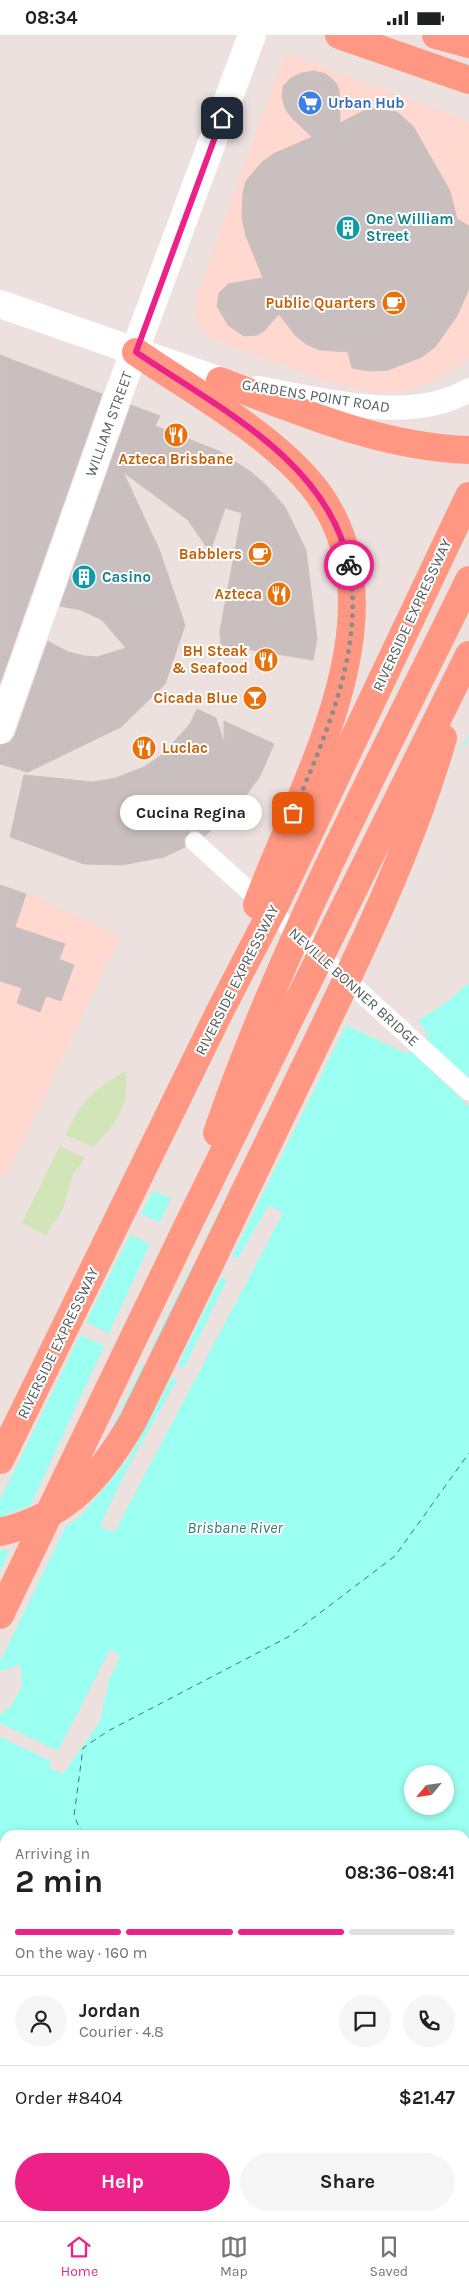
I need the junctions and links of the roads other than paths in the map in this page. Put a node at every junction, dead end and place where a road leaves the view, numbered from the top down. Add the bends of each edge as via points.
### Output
1 (252, 35) edge
2 (339, 35) edge
3 (436, 35) edge
4 (469, 44) edge
5 (466, 79) edge
6 (0, 304) edge
7 (136, 352) junction
8 (220, 381) junction
9 (469, 390) edge
10 (469, 451) edge
11 (469, 497) edge
12 (469, 580) edge
13 (467, 659) edge
14 (0, 730) edge
15 (195, 842) dead end
16 (218, 1015) junction
17 (469, 1091) edge
18 (188, 1225) junction
19 (0, 1460) edge
20 (0, 1532) edge
21 (0, 1615) edge

1 - 7 street, WILLIAM STREET
2 - 5 highway
3 - 4 highway
6 - 7 street
7 - 8 street
7 - 14 street, WILLIAM STREET
7 - 16 highway via 252,431 311,483 333,518 346,552 353,599 351,636 342,681
8 - 9 street, GARDENS POINT ROAD via 397,409 439,404
8 - 10 highway via 363,432 413,445
11 - 16 highway, RIVERSIDE EXPRESSWAY via 277,901
12 - 18 highway via 324,877 281,975 231,1093
13 - 18 highway
13 - 20 highway via 432,777 353,970 133,1421 108,1461 83,1490 60,1508
15 - 17 street, NEVILLE BONNER BRIDGE
16 - 19 highway, RIVERSIDE EXPRESSWAY
18 - 21 highway

